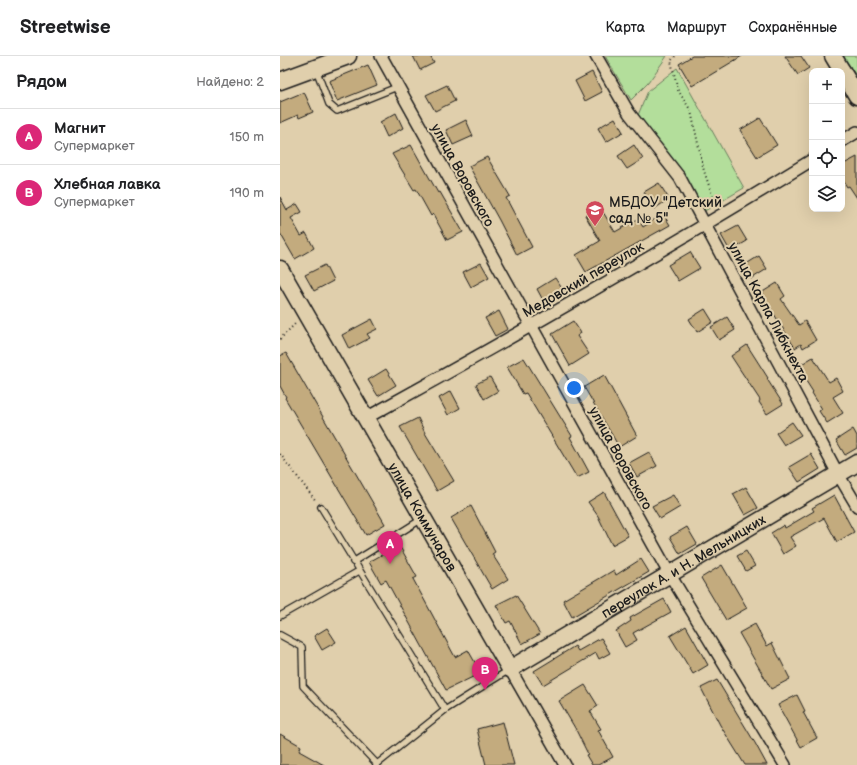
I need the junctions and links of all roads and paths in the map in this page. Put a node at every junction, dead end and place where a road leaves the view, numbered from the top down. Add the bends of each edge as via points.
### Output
1 (348, 56) edge
2 (381, 56) edge
3 (596, 56) edge
4 (675, 56) edge
5 (833, 56) edge
6 (316, 68) junction
7 (840, 68) edge
8 (845, 76) edge
9 (280, 81) edge
10 (397, 86) junction
11 (857, 96) edge
12 (857, 132) edge
13 (844, 140) edge
14 (809, 162) edge
15 (720, 217) junction
16 (706, 225) junction
17 (280, 269) edge
18 (305, 313) junction
19 (531, 327) junction
20 (280, 339) edge
21 (366, 418) junction
22 (280, 454) edge
23 (857, 463) edge
24 (838, 474) junction
25 (857, 506) edge
26 (321, 507) joint
27 (424, 518) junction
28 (353, 562) junction
29 (359, 571) junction
30 (670, 575) junction
31 (280, 616) edge
32 (280, 635) edge
33 (510, 669) junction
34 (445, 710) junction
35 (377, 764) edge
36 (565, 765) edge
37 (785, 765) edge

1 - 6 street
2 - 10 street, улица Воровского
3 - 16 street, улица Карла Либкнехта via 629,112 680,178
4 - 15 path via 671,61 678,90 691,111 704,171
5 - 7 street
6 - 9 street
6 - 10 lane via 329,104 337,111
8 - 11 street
10 - 19 street, улица Воровского
12 - 13 street
14 - 15 street, Медовский переулок
15 - 16 street, Медовский переулок
16 - 19 street, Медовский переулок
16 - 24 street, улица Карла Либкнехта
17 - 18 street, улица Коммунаров
18 - 20 path
18 - 21 street, улица Коммунаров
19 - 21 street, Медовский переулок
19 - 30 street, улица Воровского
21 - 27 street, улица Коммунаров
22 - 26 path
23 - 24 street, переулок А. и Н. Мельницких
24 - 25 street, улица Карла Либкнехта
24 - 30 street, переулок А. и Н. Мельницких
26 - 28 lane
27 - 28 lane
27 - 33 street, улица Коммунаров
28 - 29 lane
29 - 31 lane
29 - 34 lane
30 - 33 street, переулок А. и Н. Мельницких
30 - 37 street, улица Воровского
32 - 35 lane via 302,647 303,686
33 - 34 lane
33 - 36 street, улица Коммунаров
34 - 35 lane

